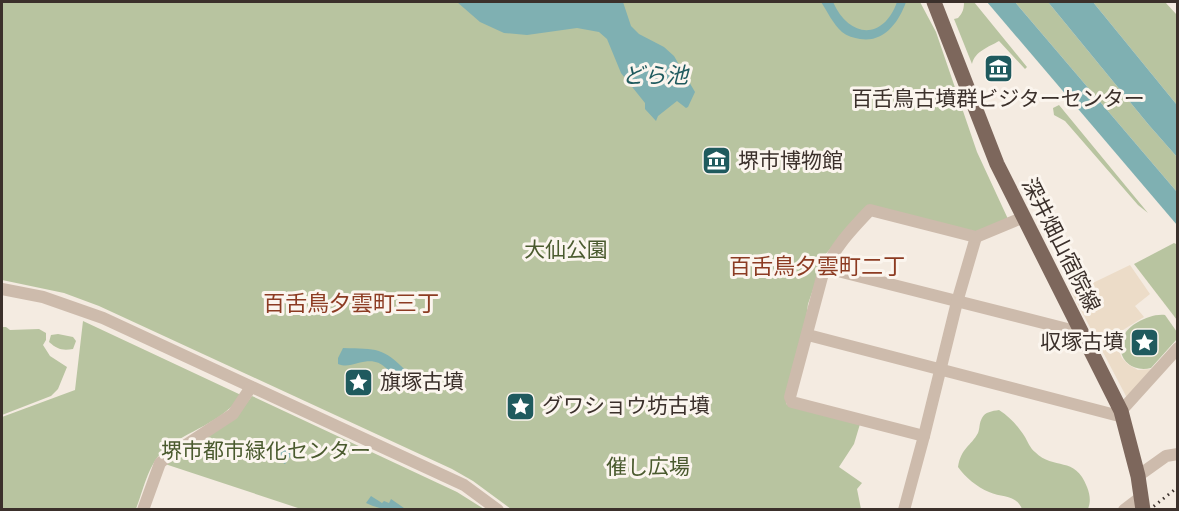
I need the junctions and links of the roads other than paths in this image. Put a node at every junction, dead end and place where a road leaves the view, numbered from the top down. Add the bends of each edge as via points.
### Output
1 (934, 2) edge
2 (1024, 217) junction
3 (976, 237) junction
4 (825, 268) junction
5 (2, 289) edge
6 (957, 302) junction
7 (1083, 333) junction
8 (808, 335) junction
9 (1178, 348) edge
10 (940, 370) junction
11 (251, 387) junction
12 (1122, 414) junction
13 (924, 436) junction
14 (1178, 454) edge
15 (1138, 476) junction
16 (1142, 503) edge
17 (143, 510) edge
18 (498, 510) edge
19 (904, 510) edge
20 (1124, 510) edge

1 - 2 main road, 深井畑山宿院線 via 983,131
2 - 3 street
2 - 7 main road, 深井畑山宿院線
3 - 4 street via 870,210 840,242
3 - 6 street
4 - 6 street
4 - 8 street
5 - 11 street via 82,310
6 - 7 street
6 - 10 street
7 - 12 main road, 深井畑山宿院線
8 - 10 street
8 - 13 street via 790,397 792,402
9 - 12 street
10 - 12 street
10 - 13 street
11 - 17 street via 232,414 160,463
11 - 18 street via 464,485
12 - 15 main road, 深井畑山宿院線
13 - 19 street
14 - 15 street via 1166,456
15 - 16 main road, 深井畑山宿院線
16 - 20 street

